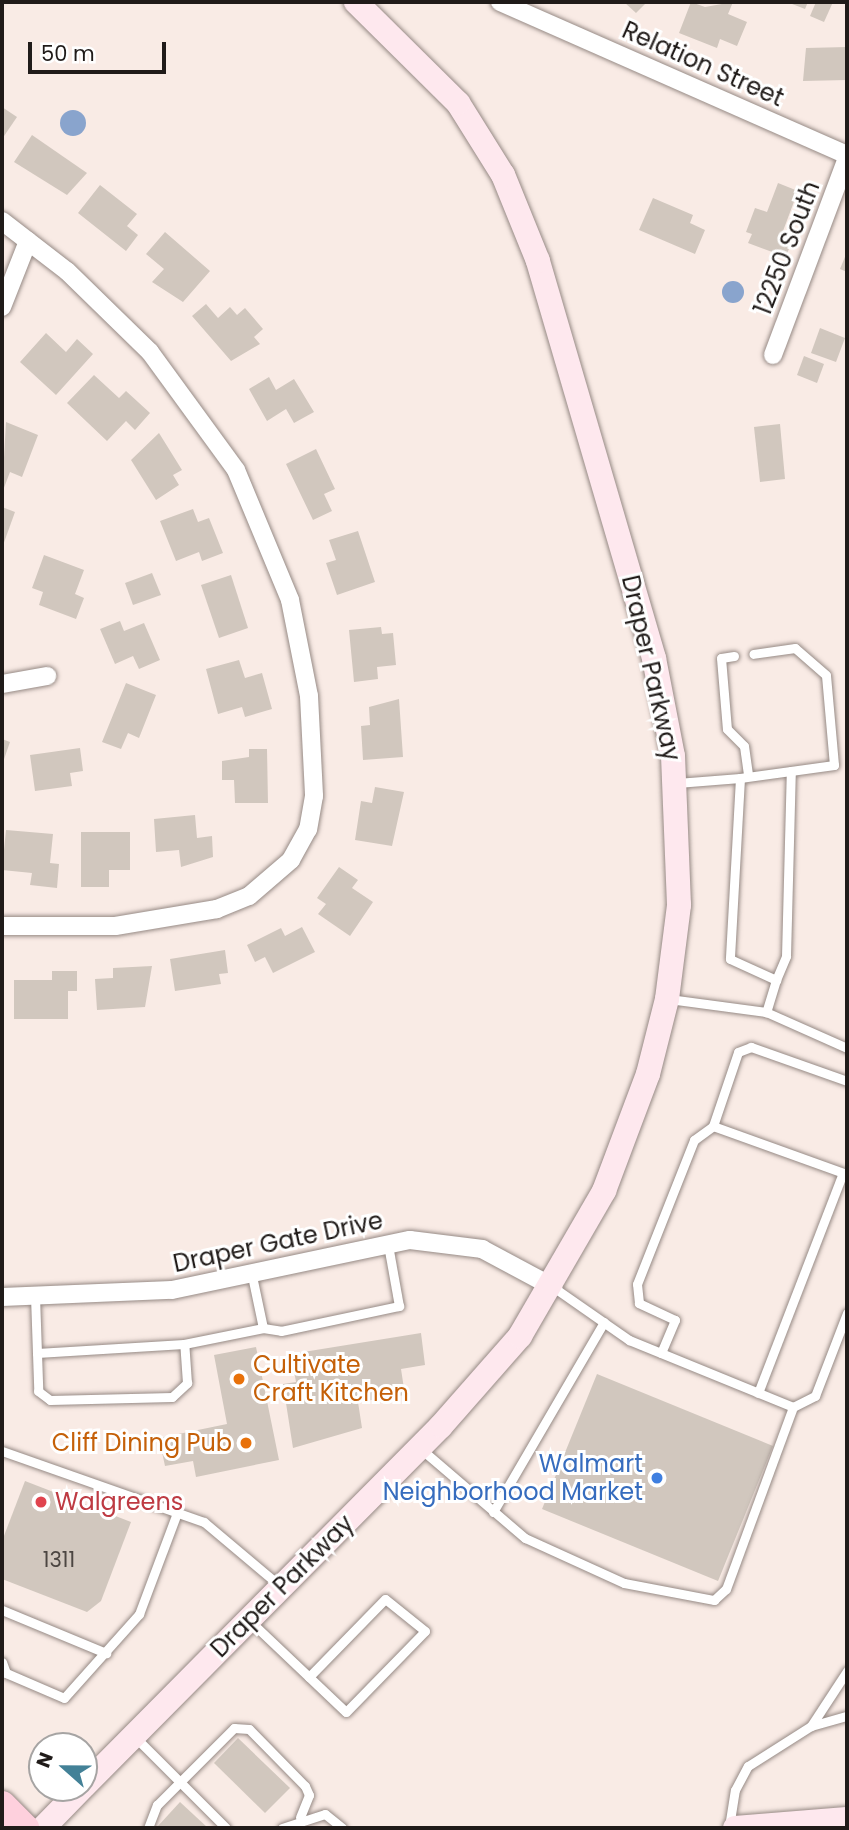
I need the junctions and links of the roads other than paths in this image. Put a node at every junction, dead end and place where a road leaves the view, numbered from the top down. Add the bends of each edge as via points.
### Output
1 (356, 2) edge
2 (500, 2) edge
3 (847, 156) edge
4 (2, 221) edge
5 (28, 241) junction
6 (2, 307) edge
7 (774, 355) dead end
8 (753, 654) dead end
9 (734, 656) dead end
10 (47, 676) dead end
11 (2, 684) edge
12 (791, 771) junction
13 (744, 777) junction
14 (675, 783) junction
15 (2, 926) edge
16 (776, 980) junction
17 (667, 999) junction
18 (766, 1012) junction
19 (847, 1048) edge
20 (847, 1082) edge
21 (713, 1126) junction
22 (845, 1175) edge
23 (388, 1245) junction
24 (252, 1276) junction
25 (553, 1287) junction
26 (35, 1296) junction
27 (2, 1297) edge
28 (847, 1313) edge
29 (604, 1322) junction
30 (263, 1328) junction
31 (184, 1344) junction
32 (37, 1353) junction
33 (661, 1353) junction
34 (758, 1393) junction
35 (793, 1407) junction
36 (420, 1448) junction
37 (2, 1451) edge
38 (493, 1512) junction
39 (177, 1513) junction
40 (282, 1587) junction
41 (2, 1610) edge
42 (248, 1620) junction
43 (106, 1653) junction
44 (2, 1662) edge
45 (847, 1671) edge
46 (309, 1677) junction
47 (847, 1716) edge
48 (811, 1726) junction
49 (134, 1735) junction
50 (98, 1772) edge
51 (181, 1783) junction
52 (68, 1802) edge
53 (2, 1805) edge
54 (300, 1817) junction
55 (847, 1819) edge
56 (25, 1828) edge
57 (43, 1828) edge
58 (148, 1828) edge
59 (226, 1828) edge
60 (282, 1828) edge
61 (342, 1828) edge
62 (729, 1828) edge
63 (735, 1828) edge

1 - 14 main road, Draper Parkway via 457,103 521,216 654,658
2 - 3 street, Relation Street
3 - 7 street, 12250 South
4 - 5 street
5 - 6 street
5 - 15 street via 113,312 182,390 257,512 293,612 314,746 312,807 291,860 248,896 217,909 115,926
8 - 12 lane via 796,648 826,675 834,765
9 - 13 lane via 721,658 727,729 744,746
10 - 11 street
12 - 13 lane
12 - 16 lane via 786,956
13 - 14 lane
13 - 16 lane via 730,959
14 - 17 main road, Draper Parkway via 679,905
16 - 18 lane
17 - 18 lane
17 - 25 main road, Draper Parkway via 626,1138
18 - 19 lane
20 - 21 lane via 751,1047 738,1052
21 - 22 lane
21 - 33 lane via 694,1140 637,1284 639,1303 675,1320
22 - 34 lane
23 - 24 street, Draper Gate Drive
23 - 25 street, Draper Gate Drive via 447,1240 505,1259
23 - 30 lane via 399,1306 281,1331
24 - 26 street, Draper Gate Drive via 172,1290
24 - 30 lane
25 - 29 lane
25 - 36 main road, Draper Parkway via 520,1336
26 - 27 street, Draper Gate Drive
26 - 32 lane
28 - 35 lane via 815,1396
29 - 33 lane
29 - 38 lane
30 - 31 lane
31 - 32 lane
31 - 32 lane via 187,1383 172,1397 50,1400 38,1391
33 - 34 lane
34 - 35 lane
35 - 38 lane via 726,1588 714,1600 624,1583 525,1538
36 - 38 lane
36 - 40 main road, Draper Parkway
37 - 39 lane
39 - 40 lane via 222,1534
39 - 43 lane via 139,1614
40 - 42 main road, Draper Parkway
41 - 43 lane
42 - 46 lane
42 - 49 main road, Draper Parkway
43 - 44 lane via 64,1698 6,1673
45 - 48 lane
46 - 46 lane via 346,1712 425,1631 385,1599
47 - 48 lane
48 - 62 lane via 748,1766 735,1790
49 - 50 main road, Draper Parkway
49 - 51 lane
51 - 54 lane via 223,1735 249,1730 305,1786 309,1795
51 - 58 lane via 157,1805
51 - 59 lane
52 - 57 main road, Draper Parkway
53 - 56 main road
54 - 60 lane
54 - 61 lane via 325,1814
55 - 63 main road

